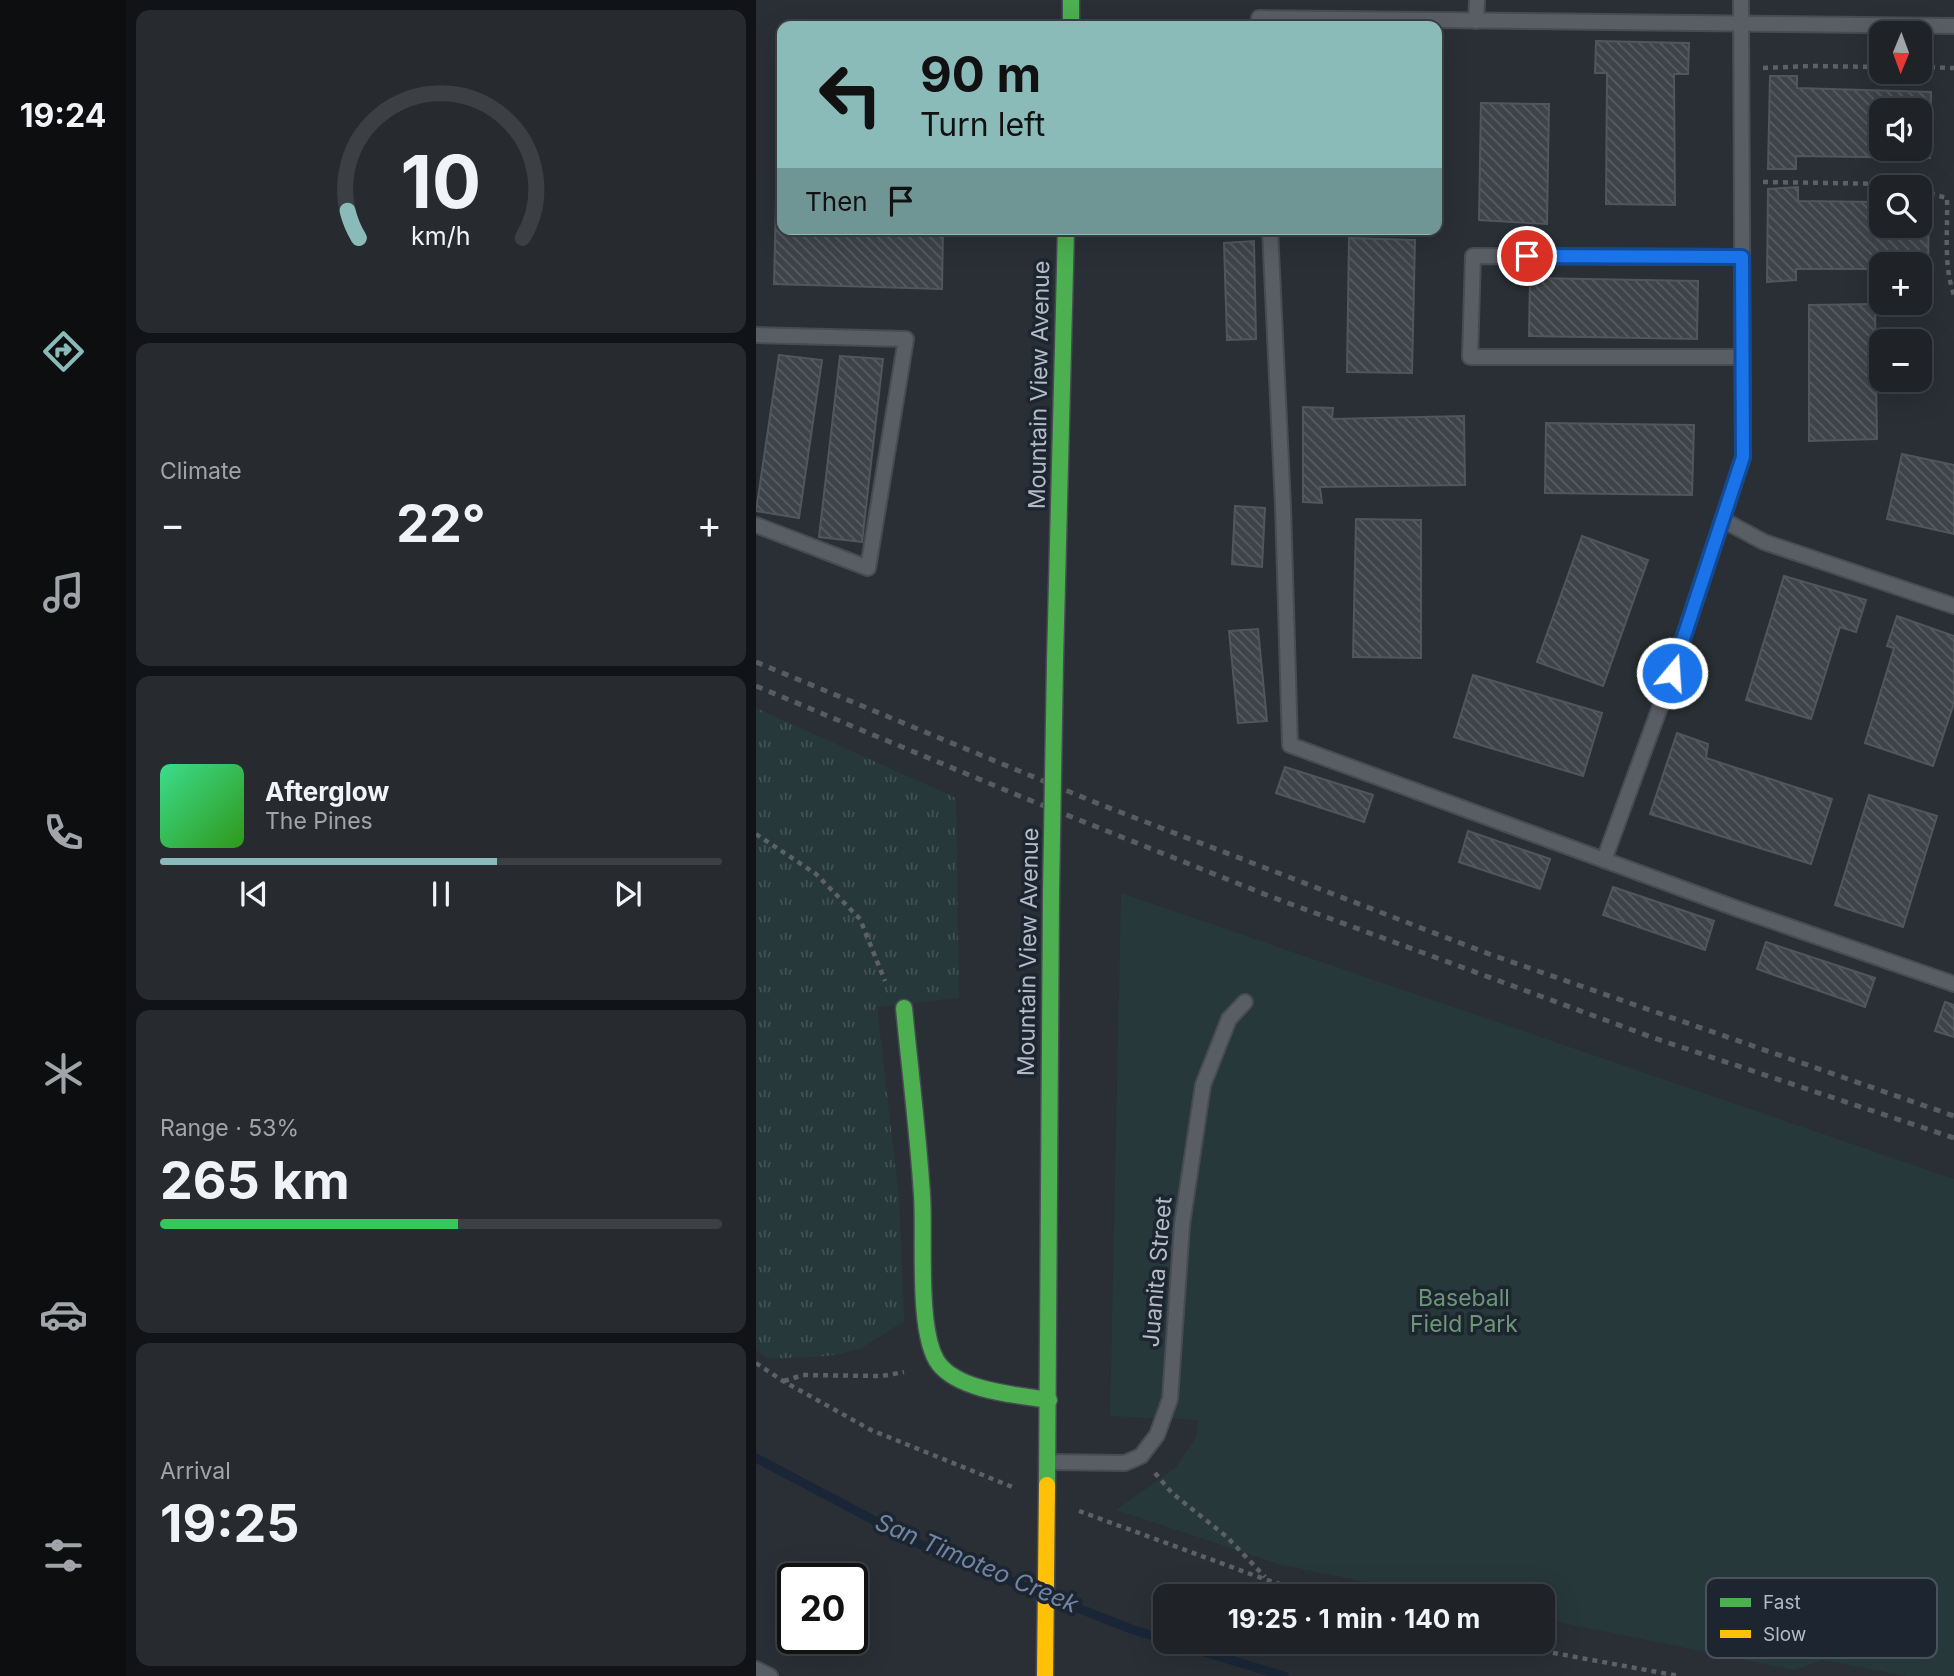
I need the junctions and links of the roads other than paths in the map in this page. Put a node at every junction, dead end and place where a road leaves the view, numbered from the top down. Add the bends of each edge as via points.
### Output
1 (1071, 0) edge
2 (1476, 0) edge
3 (1741, 0) edge
4 (1070, 21) edge
5 (1259, 21) edge
6 (1476, 21) junction
7 (1741, 24) junction
8 (1954, 26) edge
9 (1066, 235) edge
10 (1270, 235) edge
11 (1742, 257) junction
12 (756, 335) edge
13 (1742, 357) junction
14 (1723, 520) junction
15 (756, 525) edge
16 (1954, 606) edge
17 (1604, 860) junction
18 (1954, 984) edge
19 (1245, 1002) dead end
20 (904, 1008) dead end
21 (1049, 1400) junction
22 (1047, 1462) junction
23 (756, 1669) edge
24 (770, 1676) edge
25 (1045, 1676) edge

1 - 4 main road
2 - 6 lane
3 - 7 lane
5 - 6 lane
6 - 7 lane
7 - 8 lane
7 - 11 lane
9 - 21 main road, Mountain View Avenue, bridge via 1051,894
10 - 17 lane via 1290,745
11 - 13 lane
11 - 13 lane via 1473,256 1470,357
12 - 15 lane via 906,339 868,568
13 - 14 lane via 1743,457
14 - 16 lane via 1764,542
14 - 17 lane
17 - 18 lane
19 - 22 lane, Juanita Street via 1229,1019 1203,1085 1182,1226 1170,1399 1157,1435 1141,1456 1125,1463
20 - 21 main road via 923,1198 926,1323 932,1351 952,1375 983,1388
21 - 22 main road, Mountain View Avenue
22 - 25 main road, Mountain View Avenue, bridge
23 - 24 lane

